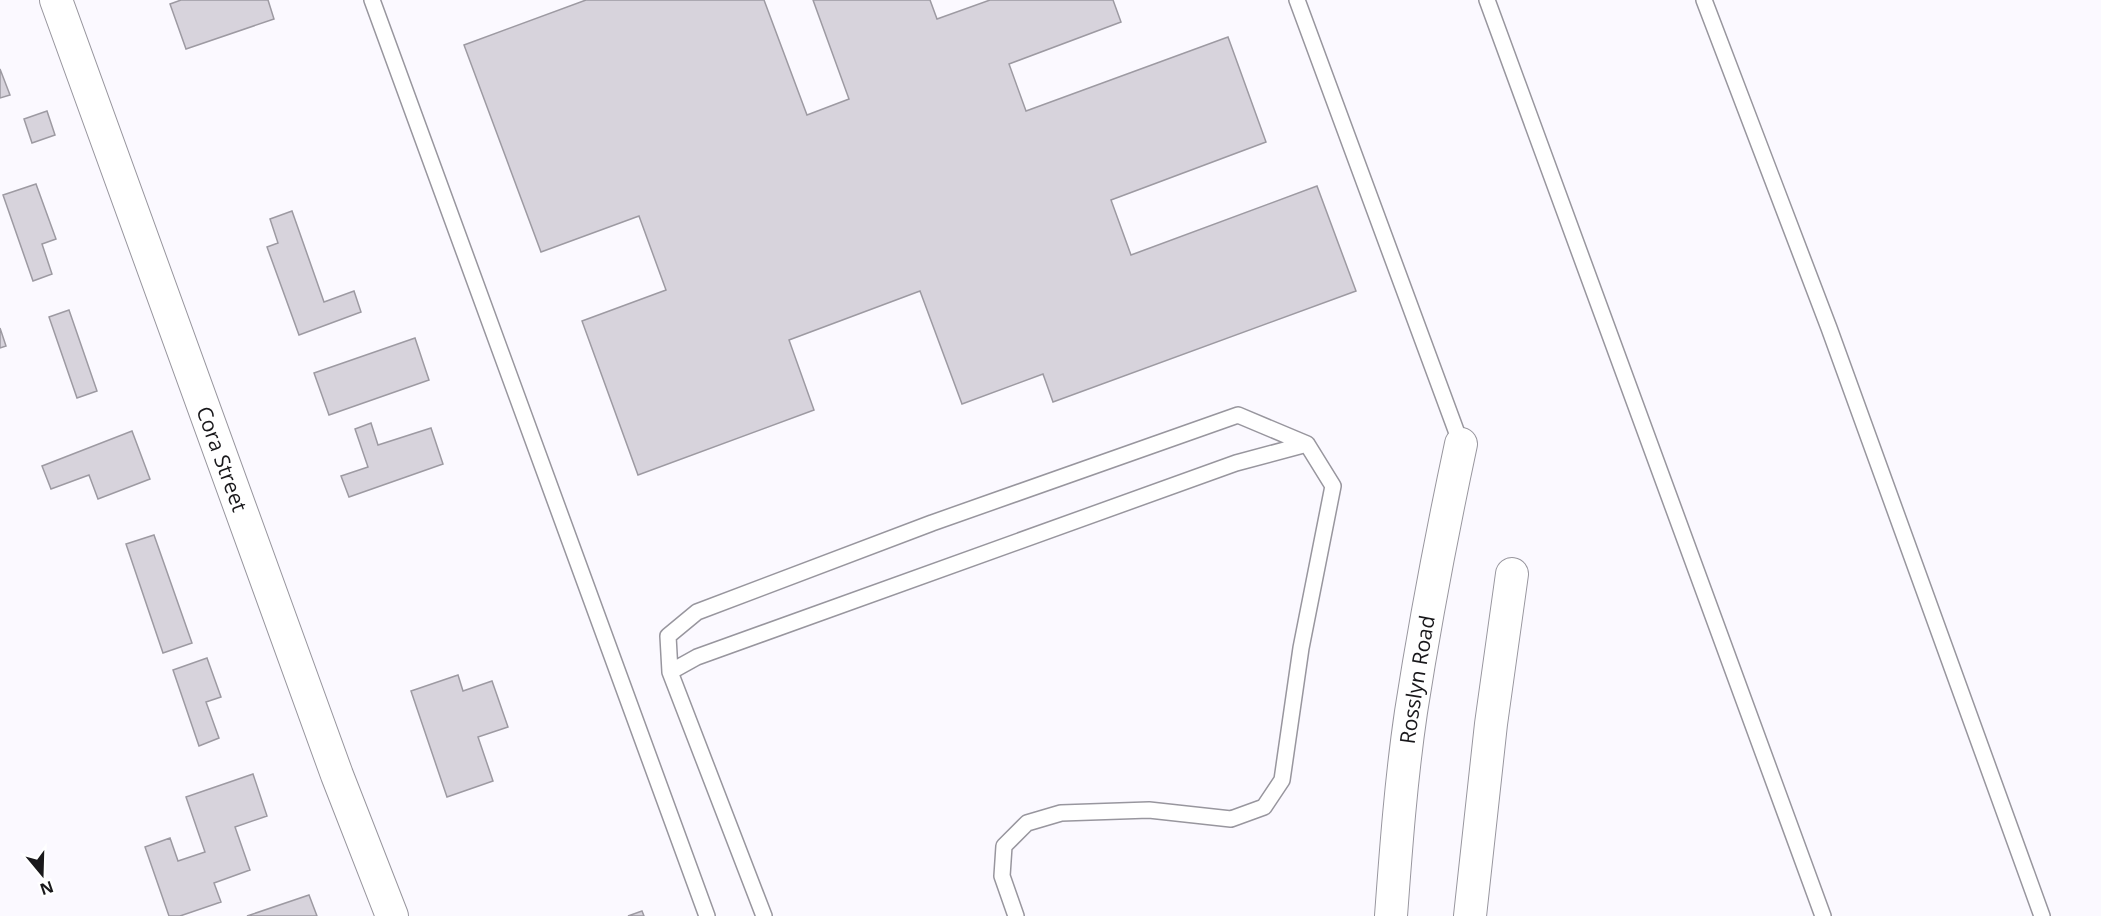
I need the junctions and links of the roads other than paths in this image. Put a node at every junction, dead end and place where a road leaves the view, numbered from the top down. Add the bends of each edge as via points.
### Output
1 (56, 0) edge
2 (372, 0) edge
3 (1297, 0) edge
4 (1487, 0) edge
5 (1704, 0) edge
6 (1307, 444) junction
7 (1461, 444) joint
8 (1512, 574) dead end
9 (670, 672) junction
10 (392, 916) edge
11 (707, 916) edge
12 (764, 916) edge
13 (1016, 916) edge
14 (1391, 916) edge
15 (1470, 916) edge
16 (1823, 916) edge
17 (2042, 916) edge

1 - 10 street, Cora Street via 333,764
2 - 11 lane
3 - 7 lane
4 - 16 lane
5 - 17 lane via 1829,328
6 - 9 lane via 1236,463 698,657
6 - 9 lane via 1238,415 954,515 697,612 668,636
6 - 13 lane via 1333,486 1301,648 1282,780 1264,807 1231,819 1149,810 1061,813 1027,823 1005,846 1002,876
7 - 14 street, Rosslyn Road via 1411,714
8 - 15 street
9 - 12 lane

